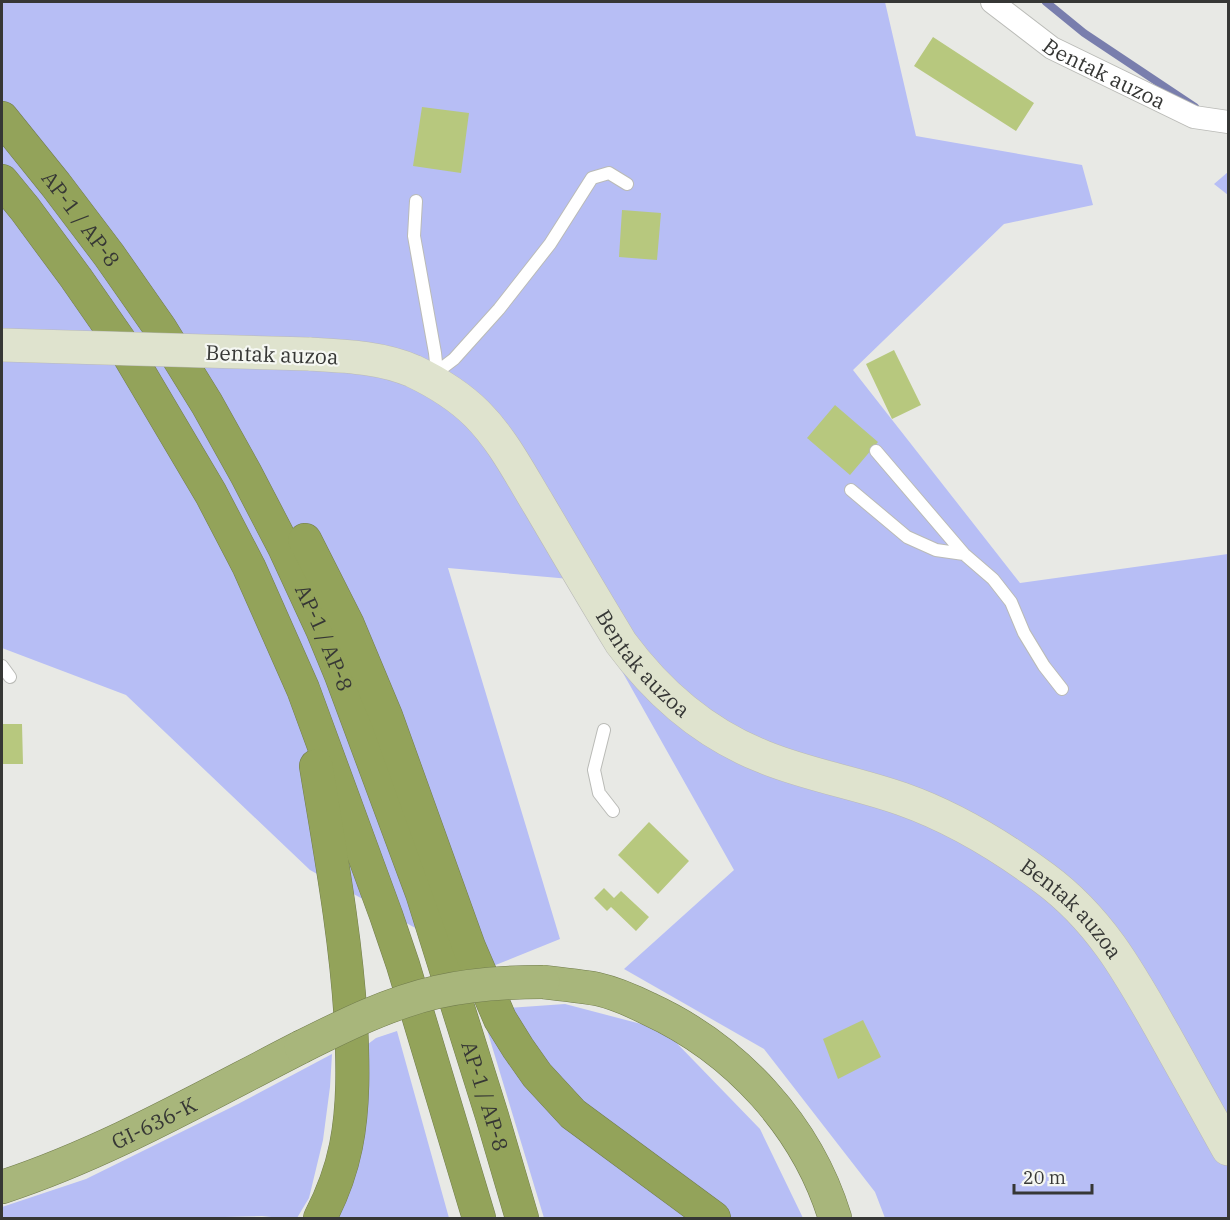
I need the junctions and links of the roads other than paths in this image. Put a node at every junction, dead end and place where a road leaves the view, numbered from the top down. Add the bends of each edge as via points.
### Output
1 (992, 2) edge
2 (2, 118) edge
3 (1228, 122) edge
4 (2, 181) edge
5 (627, 184) dead end
6 (416, 201) dead end
7 (2, 345) edge
8 (436, 377) junction
9 (207, 404) junction
10 (876, 451) dead end
11 (851, 490) dead end
12 (964, 554) junction
13 (2, 666) edge
14 (10, 677) dead end
15 (303, 689) junction
16 (1062, 689) dead end
17 (604, 730) dead end
18 (613, 811) dead end
19 (1228, 1149) edge
20 (2, 1187) edge
21 (320, 1218) edge
22 (479, 1218) edge
23 (522, 1218) edge
24 (714, 1218) edge
25 (835, 1218) edge

1 - 3 street, Bentak auzoa via 1052,48 1194,117
2 - 9 highway, AP-1 / AP-8 via 109,255
4 - 15 highway, AP-1 / AP-8 via 83,288 169,420 249,567
5 - 8 lane via 609,173 591,178 550,244 499,309
6 - 8 lane via 414,236
7 - 8 main road, Bentak auzoa, bridge via 309,354 385,362
8 - 19 main road, Bentak auzoa via 494,434 621,643 661,691 685,711 709,729 763,757 903,799 941,815 1012,855 1077,906 1127,970
9 - 23 highway, AP-1 / AP-8 via 285,549 342,675 422,893
9 - 24 highway via 286,503 348,625 386,716 469,947 500,1019 537,1075 573,1114
10 - 12 lane
11 - 12 lane via 908,537 936,550
12 - 16 lane via 993,579 1011,602 1024,633
13 - 14 lane
15 - 21 highway via 341,917 353,1050 346,1144
15 - 22 highway, AP-1 / AP-8 via 400,955
17 - 18 lane via 594,770 599,793
20 - 25 highway, GI-636-K, bridge via 35,1177 127,1136 370,1014 472,985 543,982 599,989 634,1002 668,1017 729,1059 774,1105 801,1143

